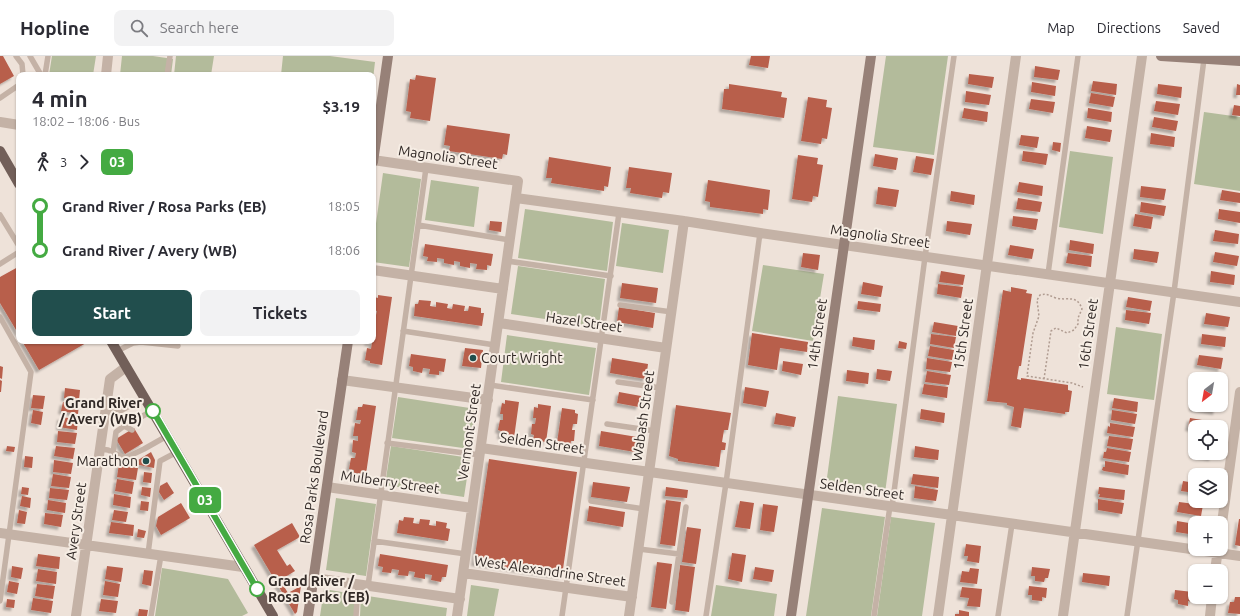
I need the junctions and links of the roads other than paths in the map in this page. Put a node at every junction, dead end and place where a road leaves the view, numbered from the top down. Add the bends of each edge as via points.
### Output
1 (16, 56) edge
2 (30, 56) edge
3 (48, 56) edge
4 (108, 56) edge
5 (170, 56) edge
6 (388, 56) edge
7 (871, 56) edge
8 (954, 56) edge
9 (1016, 56) edge
10 (1078, 56) edge
11 (1142, 56) edge
12 (1161, 56) edge
13 (1204, 59) junction
14 (1240, 61) edge
15 (23, 72) edge
16 (39, 72) edge
17 (45, 72) edge
18 (106, 72) edge
19 (168, 72) edge
20 (16, 87) edge
21 (0, 98) edge
22 (0, 122) edge
23 (16, 125) edge
24 (376, 140) edge
25 (0, 151) edge
26 (376, 161) edge
27 (426, 168) junction
28 (16, 179) edge
29 (518, 181) joint
30 (516, 198) junction
31 (619, 213) junction
32 (0, 215) edge
33 (684, 221) junction
34 (418, 225) junction
35 (760, 233) junction
36 (510, 240) junction
37 (16, 241) edge
38 (843, 245) junction
39 (16, 254) edge
40 (925, 257) junction
41 (507, 261) junction
42 (0, 264) edge
43 (987, 265) junction
44 (376, 270) edge
45 (1048, 274) junction
46 (411, 276) junction
47 (611, 276) junction
48 (1110, 283) junction
49 (503, 289) junction
50 (1174, 292) junction
51 (1240, 302) edge
52 (620, 305) dead end
53 (672, 312) junction
54 (0, 317) edge
55 (499, 324) junction
56 (403, 331) junction
57 (601, 338) junction
58 (113, 344) edge
59 (131, 344) edge
60 (160, 344) edge
61 (348, 344) edge
62 (495, 345) junction
63 (178, 346) dead end
64 (666, 348) junction
65 (117, 351) junction
66 (126, 366) junction
67 (342, 380) junction
68 (618, 382) dead end
69 (490, 385) junction
70 (395, 387) junction
71 (661, 388) junction
72 (1240, 392) edge
73 (145, 398) junction
74 (488, 400) junction
75 (593, 400) junction
76 (152, 411) junction
77 (105, 412) junction
78 (118, 412) junction
79 (607, 424) dead end
80 (124, 426) junction
81 (132, 430) dead end
82 (655, 430) junction
83 (125, 434) dead end
84 (167, 436) junction
85 (387, 443) junction
86 (100, 449) junction
87 (480, 451) junction
88 (177, 452) junction
89 (114, 453) junction
90 (584, 463) junction
91 (649, 472) junction
92 (726, 483) junction
93 (327, 487) junction
94 (380, 495) junction
95 (808, 495) junction
96 (591, 501) dead end
97 (686, 507) dead end
98 (891, 507) junction
99 (472, 508) junction
100 (644, 509) junction
101 (952, 515) junction
102 (1223, 516) edge
103 (1012, 524) junction
104 (1074, 533) junction
105 (5, 534) edge
106 (374, 541) junction
107 (1138, 542) junction
108 (86, 545) junction
109 (1188, 548) edge
110 (639, 549) junction
111 (1228, 553) edge
112 (148, 554) junction
113 (466, 554) junction
114 (679, 554) junction
115 (161, 555) junction
116 (1240, 556) edge
117 (243, 567) junction
118 (463, 573) junction
119 (314, 578) junction
120 (363, 586) junction
121 (566, 588) junction
122 (632, 597) junction
123 (460, 599) junction
124 (0, 601) edge
125 (672, 602) dead end
126 (1211, 604) edge
127 (76, 616) edge
128 (151, 616) edge
129 (273, 616) edge
130 (308, 616) edge
131 (356, 616) edge
132 (457, 616) edge
133 (562, 616) edge
134 (629, 616) edge
135 (706, 616) edge
136 (791, 616) edge
137 (874, 616) edge
138 (938, 616) edge
139 (998, 616) edge
140 (1063, 616) edge
141 (1128, 616) edge
142 (1210, 616) edge

1 - 15 lane via 22,64
2 - 16 lane
3 - 17 lane
4 - 18 street
5 - 19 lane
6 - 24 street
7 - 38 street, 14th Street
8 - 40 lane
9 - 43 street, 15th Street
10 - 45 lane
11 - 48 street, 16th Street
12 - 13 street
13 - 14 street
13 - 50 lane
20 - 21 lane
22 - 23 street
25 - 28 main road
26 - 27 street, Magnolia Street
27 - 29 street, Magnolia Street
27 - 34 lane
29 - 30 street, Vermont Street
30 - 31 street, Magnolia Street
30 - 36 street, Vermont Street
31 - 33 street, Magnolia Street
31 - 47 lane
32 - 37 lane
33 - 35 street, Magnolia Street
33 - 53 street, Wabash Street
34 - 36 lane
34 - 46 lane
35 - 38 street, Magnolia Street
35 - 92 lane
36 - 41 street, Vermont Street
38 - 40 street, Magnolia Street
38 - 95 street, 14th Street
39 - 42 lane
40 - 43 street, Magnolia Street
40 - 98 lane
41 - 47 lane
41 - 49 street, Vermont Street
43 - 45 street, Magnolia Street
43 - 101 street, 15th Street
44 - 46 street
45 - 48 street, Magnolia Street
46 - 49 street
46 - 56 lane
47 - 57 lane
48 - 50 street, Magnolia Street
48 - 104 street, 16th Street
49 - 55 street, Vermont Street
50 - 51 street, Magnolia Street
50 - 107 lane
52 - 53 lane
53 - 64 street, Wabash Street
54 - 105 lane via 31,372
55 - 57 street, Hazel Street
55 - 62 street, Vermont Street
56 - 62 lane
56 - 70 lane
57 - 64 street, Hazel Street
57 - 75 lane
58 - 65 main road
59 - 65 lane
60 - 63 lane
61 - 67 street, Rosa Parks Boulevard
62 - 69 street, Vermont Street
64 - 71 street, Wabash Street
65 - 66 main road
66 - 73 main road
66 - 77 street, Avery Street via 110,379
67 - 70 street
67 - 93 street, Rosa Parks Boulevard
68 - 71 lane
69 - 74 street, Vermont Street
69 - 75 lane
70 - 74 street
70 - 85 lane
71 - 82 street, Wabash Street
72 - 102 street
73 - 76 main road
73 - 78 lane
74 - 87 street, Vermont Street
75 - 90 lane
76 - 80 lane
76 - 84 main road
77 - 78 lane
77 - 86 street, Avery Street
78 - 80 lane
79 - 82 lane
80 - 81 lane
80 - 83 lane
80 - 89 lane via 116,432
82 - 91 street, Wabash Street
84 - 88 main road
84 - 89 lane via 134,451 125,458
85 - 87 lane
85 - 94 lane
86 - 89 lane
86 - 108 street, Avery Street
87 - 90 street, Selden Street
87 - 99 street, Vermont Street
88 - 112 lane via 160,461
88 - 117 main road
90 - 91 street, Selden Street
90 - 121 lane
91 - 92 street, Selden Street
91 - 100 street, Wabash Street
92 - 95 street, Selden Street
92 - 135 lane
93 - 94 street, Mulberry Street
93 - 119 street, Rosa Parks Boulevard
94 - 99 street, Mulberry Street
94 - 106 lane
95 - 98 street, Selden Street
95 - 136 street, 14th Street
96 - 100 lane
97 - 114 lane
98 - 101 street, Selden Street
98 - 137 lane
99 - 113 street, Vermont Street
100 - 110 street, Wabash Street
101 - 103 street, Selden Street
101 - 138 street, 15th Street
103 - 104 street, Selden Street
103 - 139 lane
104 - 107 street, Selden Street
104 - 140 street, 16th Street
105 - 108 street
105 - 124 lane
106 - 113 lane
106 - 120 lane
107 - 109 street, Selden Street
107 - 141 lane
108 - 112 street
108 - 127 street, Avery Street
110 - 114 lane
110 - 122 street, Wabash Street
111 - 116 street, Selden Street
112 - 115 street
113 - 118 street, Vermont Street
114 - 125 lane
115 - 117 street
115 - 128 lane
117 - 129 main road
118 - 121 street, West Alexandrine Street
118 - 123 street, Vermont Street
119 - 120 street
119 - 130 street, Rosa Parks Boulevard
120 - 123 street
120 - 131 lane
121 - 122 street, West Alexandrine Street
121 - 133 lane
122 - 134 street, Wabash Street
123 - 132 street, Vermont Street
126 - 142 street

